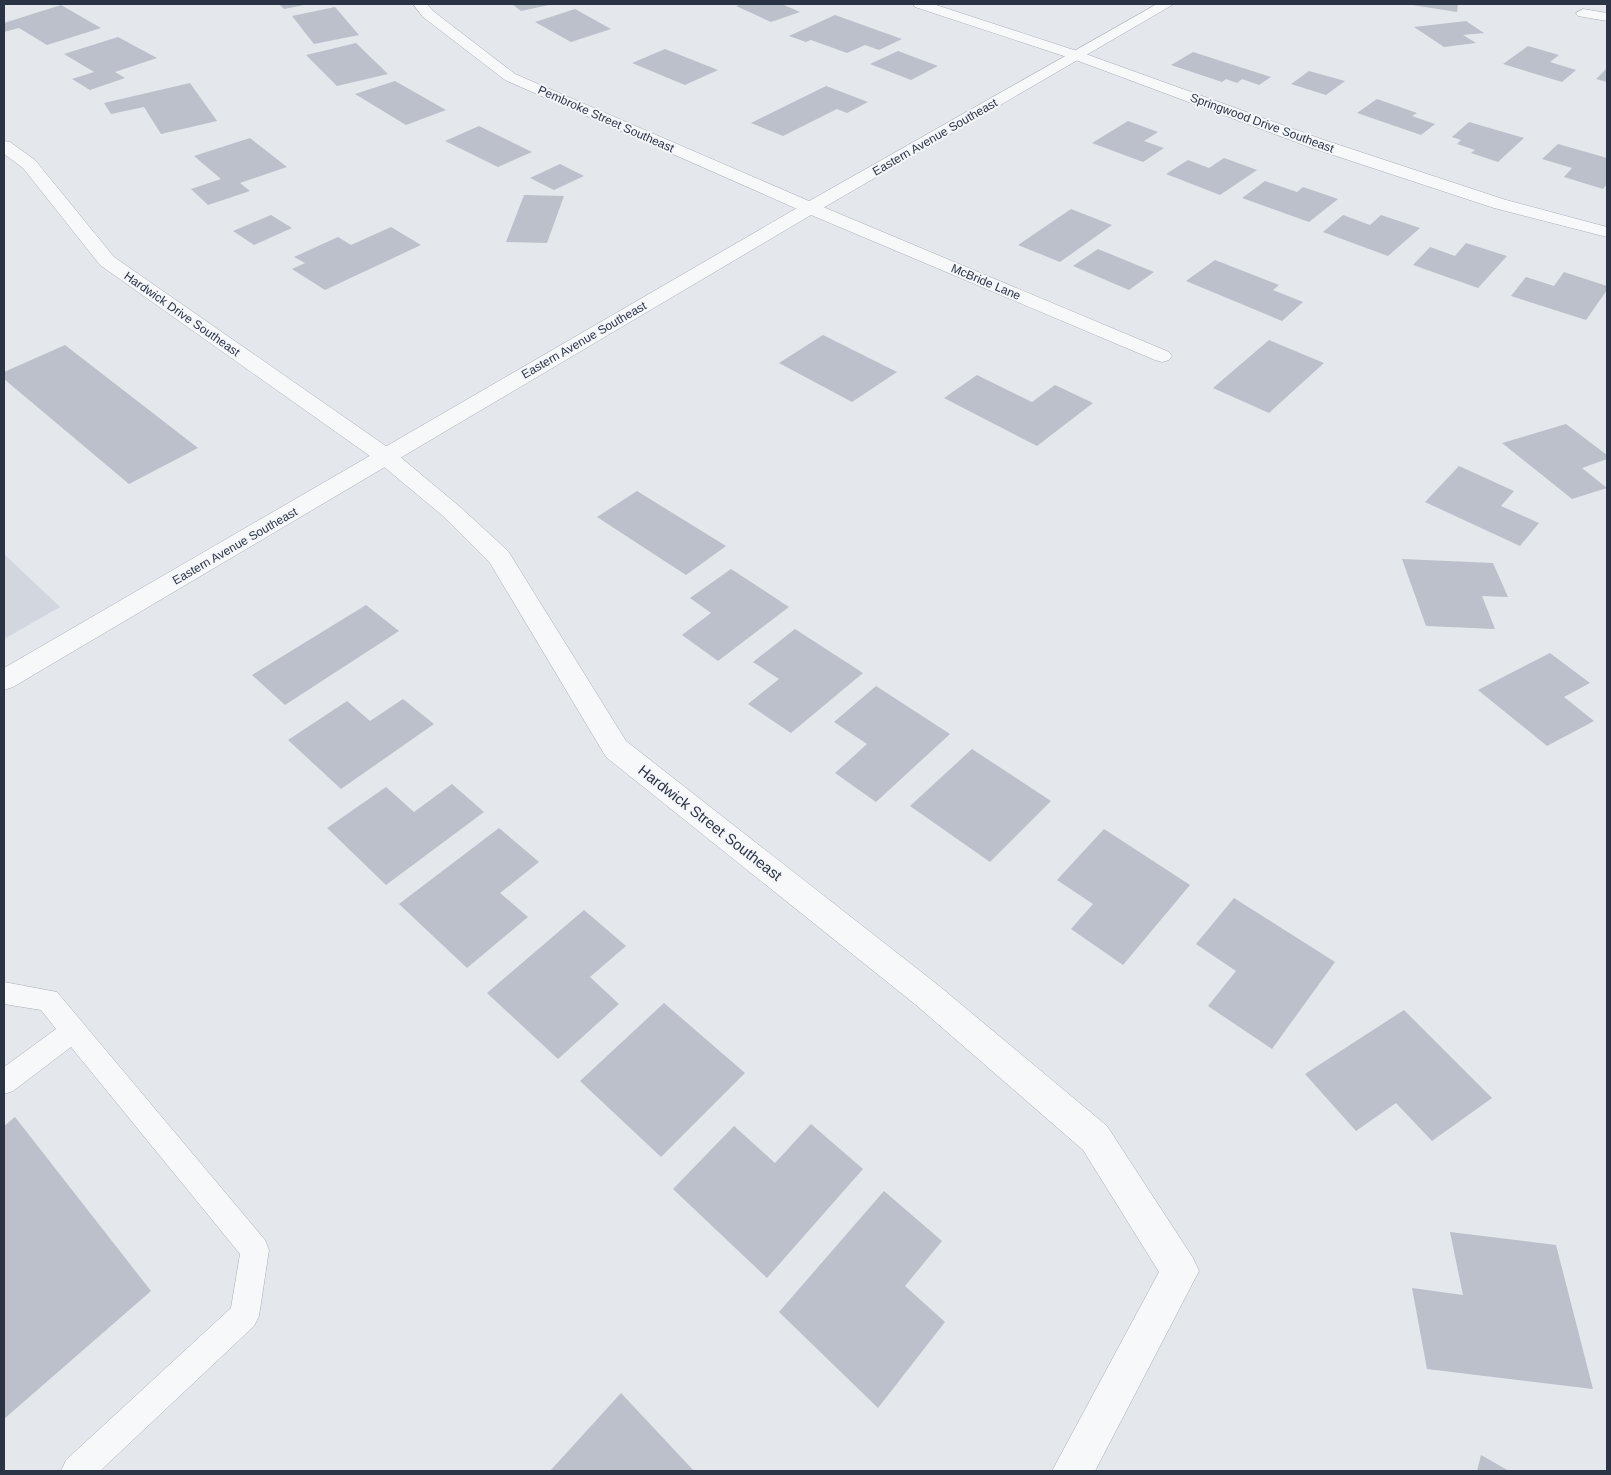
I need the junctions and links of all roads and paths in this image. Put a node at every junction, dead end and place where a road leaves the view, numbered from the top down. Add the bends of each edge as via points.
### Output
1 (420, 4) edge
2 (920, 4) edge
3 (1167, 4) edge
4 (1583, 13) dead end
5 (1607, 17) edge
6 (1078, 56) junction
7 (4, 146) edge
8 (810, 208) junction
9 (1607, 232) edge
10 (1162, 356) dead end
11 (385, 456) junction
12 (4, 680) edge
13 (4, 994) edge
14 (73, 1031) junction
15 (4, 1082) edge
16 (78, 1471) edge
17 (1072, 1471) edge

1 - 8 street, Pembroke Street Southeast via 428,14 510,77
2 - 6 street, Springwood Drive Southeast
3 - 6 street, Eastern Avenue Southeast
4 - 5 street
6 - 8 street, Eastern Avenue Southeast
6 - 9 street, Springwood Drive Southeast via 1346,153 1500,204
7 - 11 street, Hardwick Drive Southeast via 30,164 107,261
8 - 10 street, McBride Lane
8 - 11 street, Eastern Avenue Southeast
11 - 12 street, Eastern Avenue Southeast
11 - 17 street, Hardwick Street Southeast via 451,511 499,557 616,749 927,995 1095,1138 1180,1270
13 - 14 lane via 48,1000
14 - 15 lane
14 - 16 lane via 255,1250 244,1316

